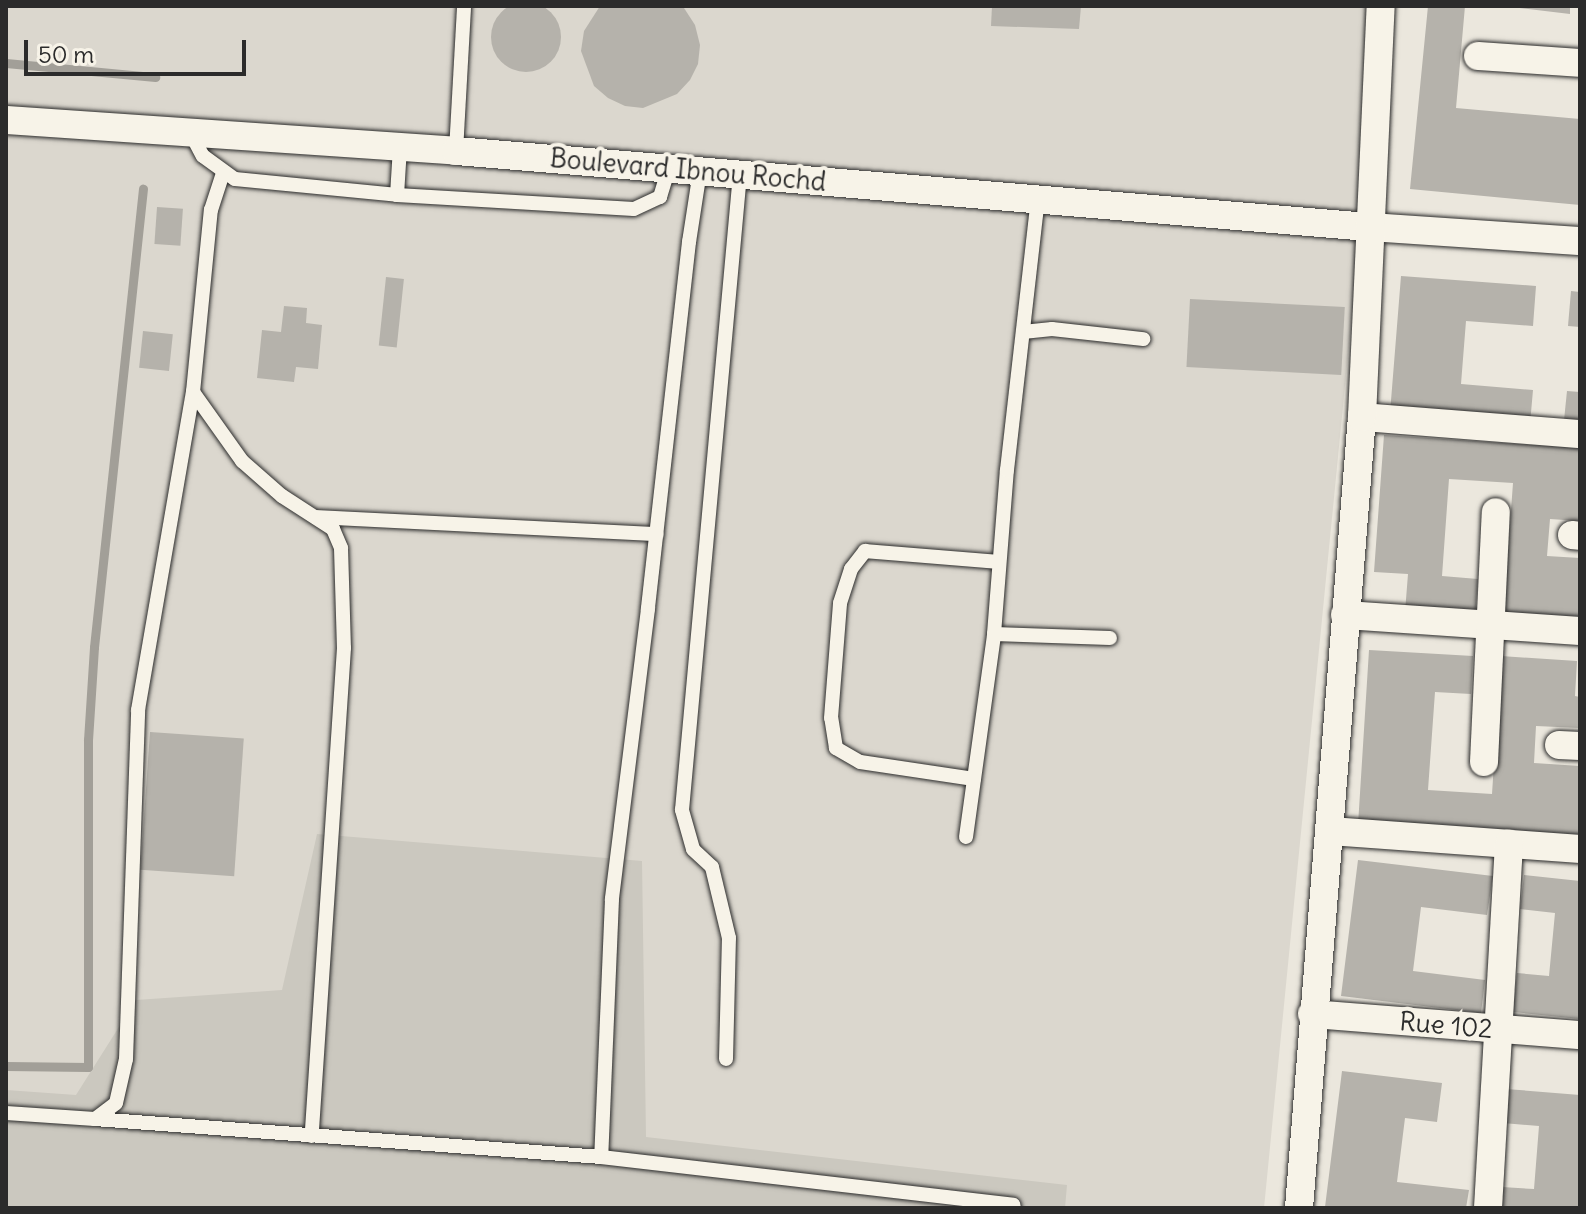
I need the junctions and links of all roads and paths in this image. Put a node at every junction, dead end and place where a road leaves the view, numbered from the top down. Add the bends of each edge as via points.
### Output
1 (464, 6) edge
2 (1381, 6) edge
3 (1478, 56) dead end
4 (1580, 63) edge
5 (6, 120) edge
6 (190, 132) junction
7 (400, 147) junction
8 (456, 151) junction
9 (669, 168) junction
10 (700, 171) junction
11 (223, 173) junction
12 (740, 174) junction
13 (397, 195) junction
14 (1038, 198) junction
15 (1369, 227) junction
16 (1580, 241) edge
17 (1023, 332) junction
18 (1143, 339) dead end
19 (193, 392) junction
20 (1362, 417) junction
21 (1580, 434) edge
22 (1496, 512) dead end
23 (316, 517) junction
24 (657, 534) junction
25 (999, 562) junction
26 (1345, 615) junction
27 (1491, 623) junction
28 (1580, 631) edge
29 (994, 634) junction
30 (1110, 638) dead end
31 (1484, 762) dead end
32 (974, 779) junction
33 (1330, 831) junction
34 (966, 837) dead end
35 (1509, 844) junction
36 (1580, 849) edge
37 (1312, 1014) junction
38 (1499, 1029) junction
39 (1580, 1035) edge
40 (726, 1059) dead end
41 (6, 1113) edge
42 (95, 1119) junction
43 (312, 1136) junction
44 (601, 1157) junction
45 (1014, 1208) edge
46 (1299, 1208) edge
47 (1488, 1208) edge

1 - 8 lane
2 - 15 street
3 - 4 street
5 - 6 street, Boulevard Ibnou Rochd
6 - 7 street, Boulevard Ibnou Rochd
6 - 11 lane via 203,156
7 - 8 street, Boulevard Ibnou Rochd
7 - 13 lane
8 - 9 street, Boulevard Ibnou Rochd
9 - 10 street, Boulevard Ibnou Rochd
9 - 13 lane via 660,197 634,209
10 - 12 street, Boulevard Ibnou Rochd
10 - 24 lane
11 - 13 lane via 247,182
11 - 19 lane via 211,210
12 - 14 street, Boulevard Ibnou Rochd
12 - 40 lane via 682,810 693,849 712,867 729,938
14 - 15 street, Boulevard Ibnou Rochd
14 - 17 lane
15 - 16 street, Boulevard Ibnou Rochd
15 - 20 street
17 - 18 lane via 1052,329
17 - 25 lane
19 - 23 lane via 242,461
19 - 42 lane via 138,710 126,1059 116,1103
20 - 21 street
20 - 26 street
22 - 27 street
23 - 24 lane
23 - 43 lane via 333,529 341,548 344,648
24 - 44 lane via 612,899
25 - 29 lane
25 - 32 lane via 865,551 851,569 840,603 831,718 836,748 860,762
26 - 27 street
26 - 33 street
27 - 28 street
27 - 31 street
29 - 30 lane
29 - 32 lane
32 - 34 lane
33 - 35 street
33 - 37 street
35 - 36 street
35 - 38 street
37 - 38 street, Rue 102
37 - 46 street
38 - 39 street, Rue 102
38 - 47 street
41 - 42 lane
42 - 43 lane
43 - 44 lane
44 - 45 lane

